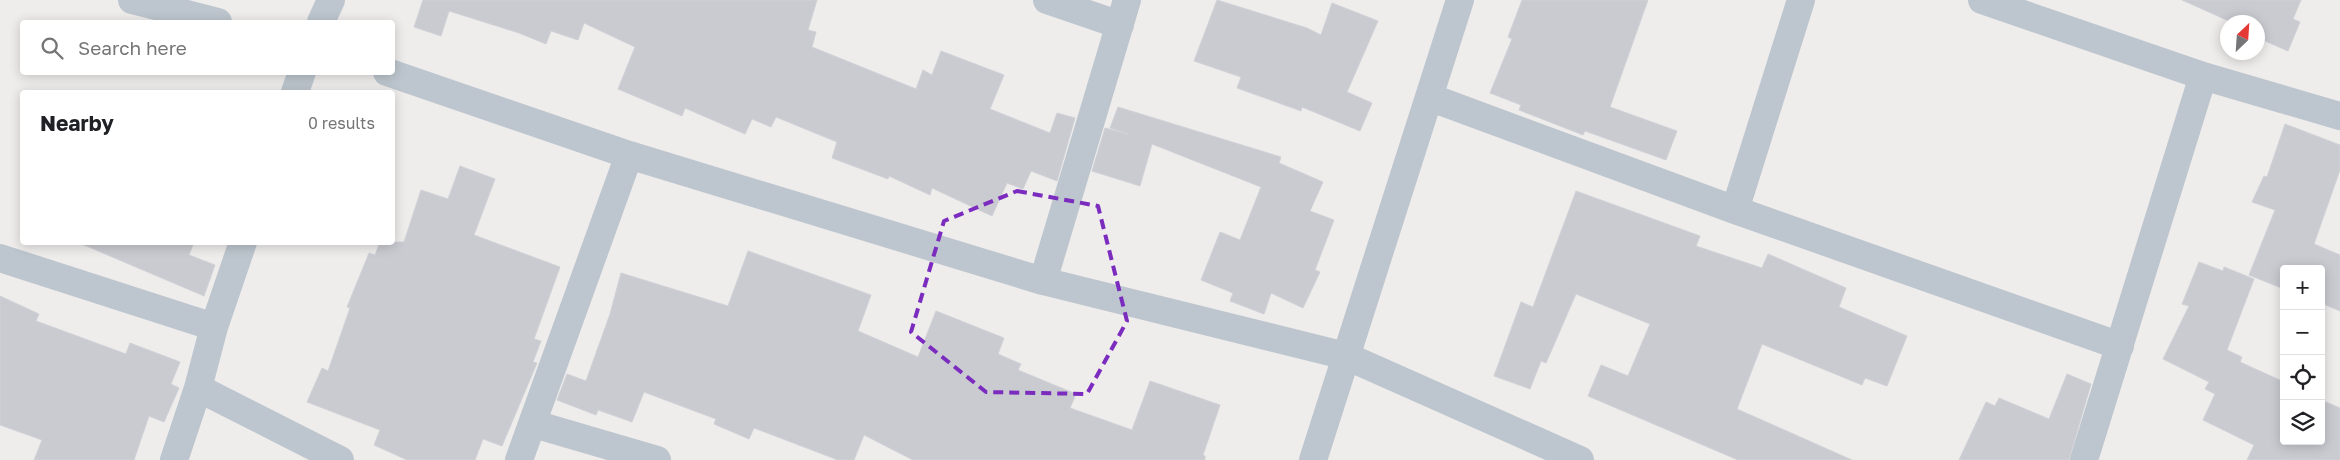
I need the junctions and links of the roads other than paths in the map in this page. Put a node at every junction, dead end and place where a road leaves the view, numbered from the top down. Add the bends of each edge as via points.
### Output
1 (132, 0) edge
2 (331, 0) edge
3 (1047, 0) edge
4 (1460, 0) edge
5 (1801, 0) edge
6 (1982, 0) edge
7 (1123, 12) edge
8 (210, 20) edge
9 (322, 20) edge
10 (301, 75) edge
11 (395, 75) edge
12 (2203, 76) junction
13 (296, 90) edge
14 (1429, 97) junction
15 (2340, 116) edge
16 (629, 155) junction
17 (1735, 210) junction
18 (242, 245) edge
19 (0, 258) edge
20 (1043, 281) junction
21 (214, 327) junction
22 (2120, 346) junction
23 (1346, 356) junction
24 (198, 388) junction
25 (534, 424) junction
26 (174, 460) edge
27 (340, 460) edge
28 (519, 460) edge
29 (657, 460) edge
30 (1313, 460) edge
31 (1580, 460) edge
32 (2084, 460) edge

1 - 8 street
2 - 9 street
3 - 7 street
4 - 14 street
5 - 17 street
6 - 12 street
7 - 20 street
10 - 13 street
11 - 16 street
12 - 15 street
12 - 22 street
14 - 17 street
14 - 23 street
16 - 20 street
16 - 25 street
17 - 22 street
18 - 21 street
19 - 21 street
20 - 23 street
21 - 24 street
22 - 32 street
23 - 30 street
23 - 31 street
24 - 26 street
24 - 27 street
25 - 28 street
25 - 29 street

